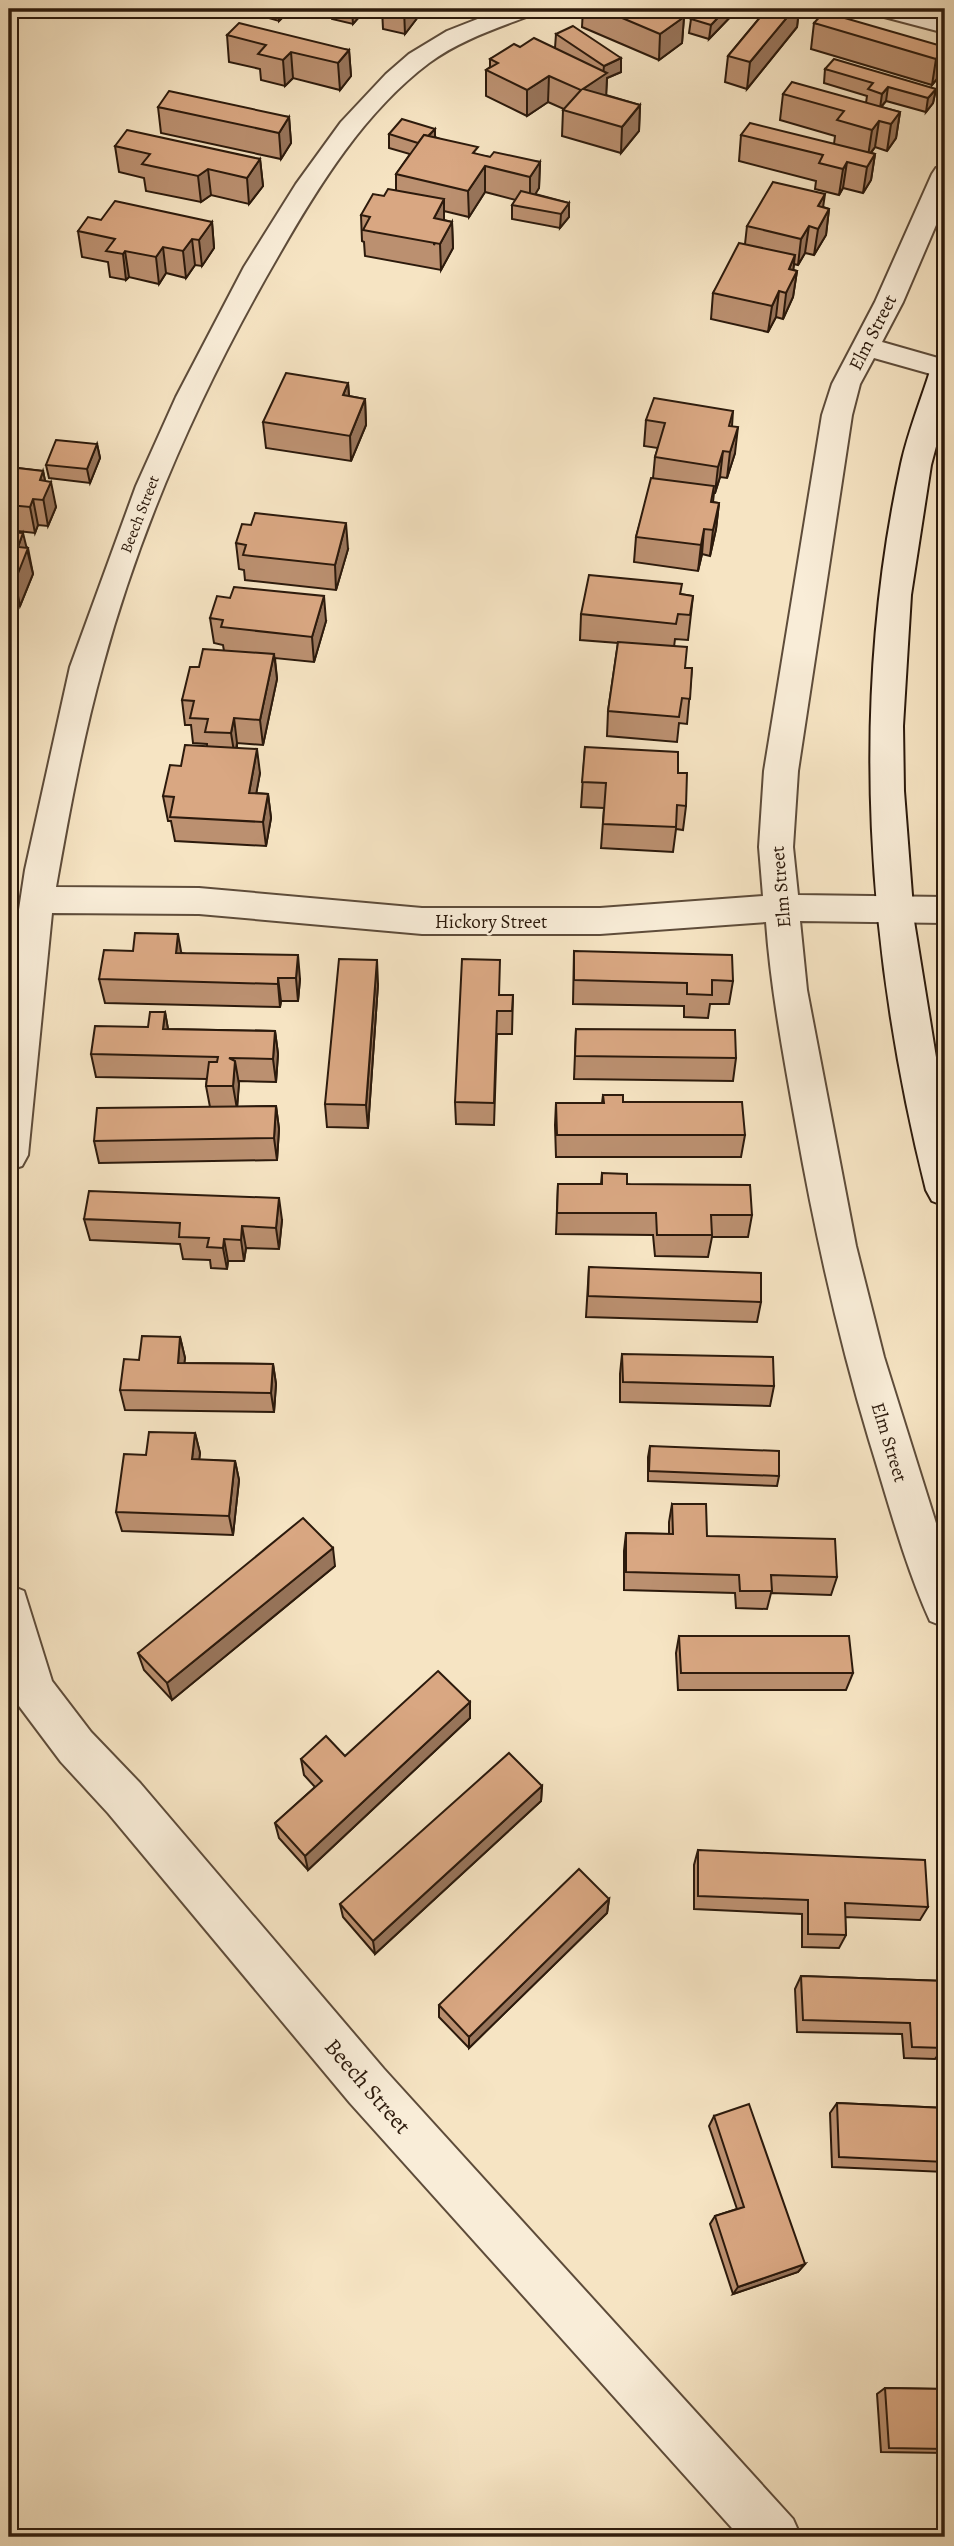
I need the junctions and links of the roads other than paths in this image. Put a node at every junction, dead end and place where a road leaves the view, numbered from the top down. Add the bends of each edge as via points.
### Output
1 (525, 9) edge
2 (882, 9) edge
3 (945, 26) edge
4 (945, 174) edge
5 (866, 346) junction
6 (945, 368) edge
7 (937, 425) edge
8 (37, 900) junction
9 (782, 908) junction
10 (894, 909) junction
11 (945, 910) edge
12 (9, 1155) edge
13 (945, 1190) edge
14 (9, 1605) edge
15 (945, 1607) edge
16 (775, 2537) edge

1 - 8 street, Beech Street via 448,40 395,79 319,170 237,302 149,485 111,590 68,742
2 - 3 street
4 - 5 street, Elm Street
5 - 6 street
5 - 9 street, Elm Street via 846,384 837,415 781,771 776,847
6 - 7 street
7 - 10 street via 917,463 899,562 887,671 886,790
8 - 9 street, Hickory Street via 199,901 422,921 600,920
8 - 12 street, Beech Street
9 - 10 street, Hickory Street
9 - 15 street, Elm Street via 789,990 837,1246 868,1370
10 - 11 street, Hickory Street
10 - 13 street via 915,1059
14 - 16 street, Beech Street via 34,1692 76,1747 367,2086

